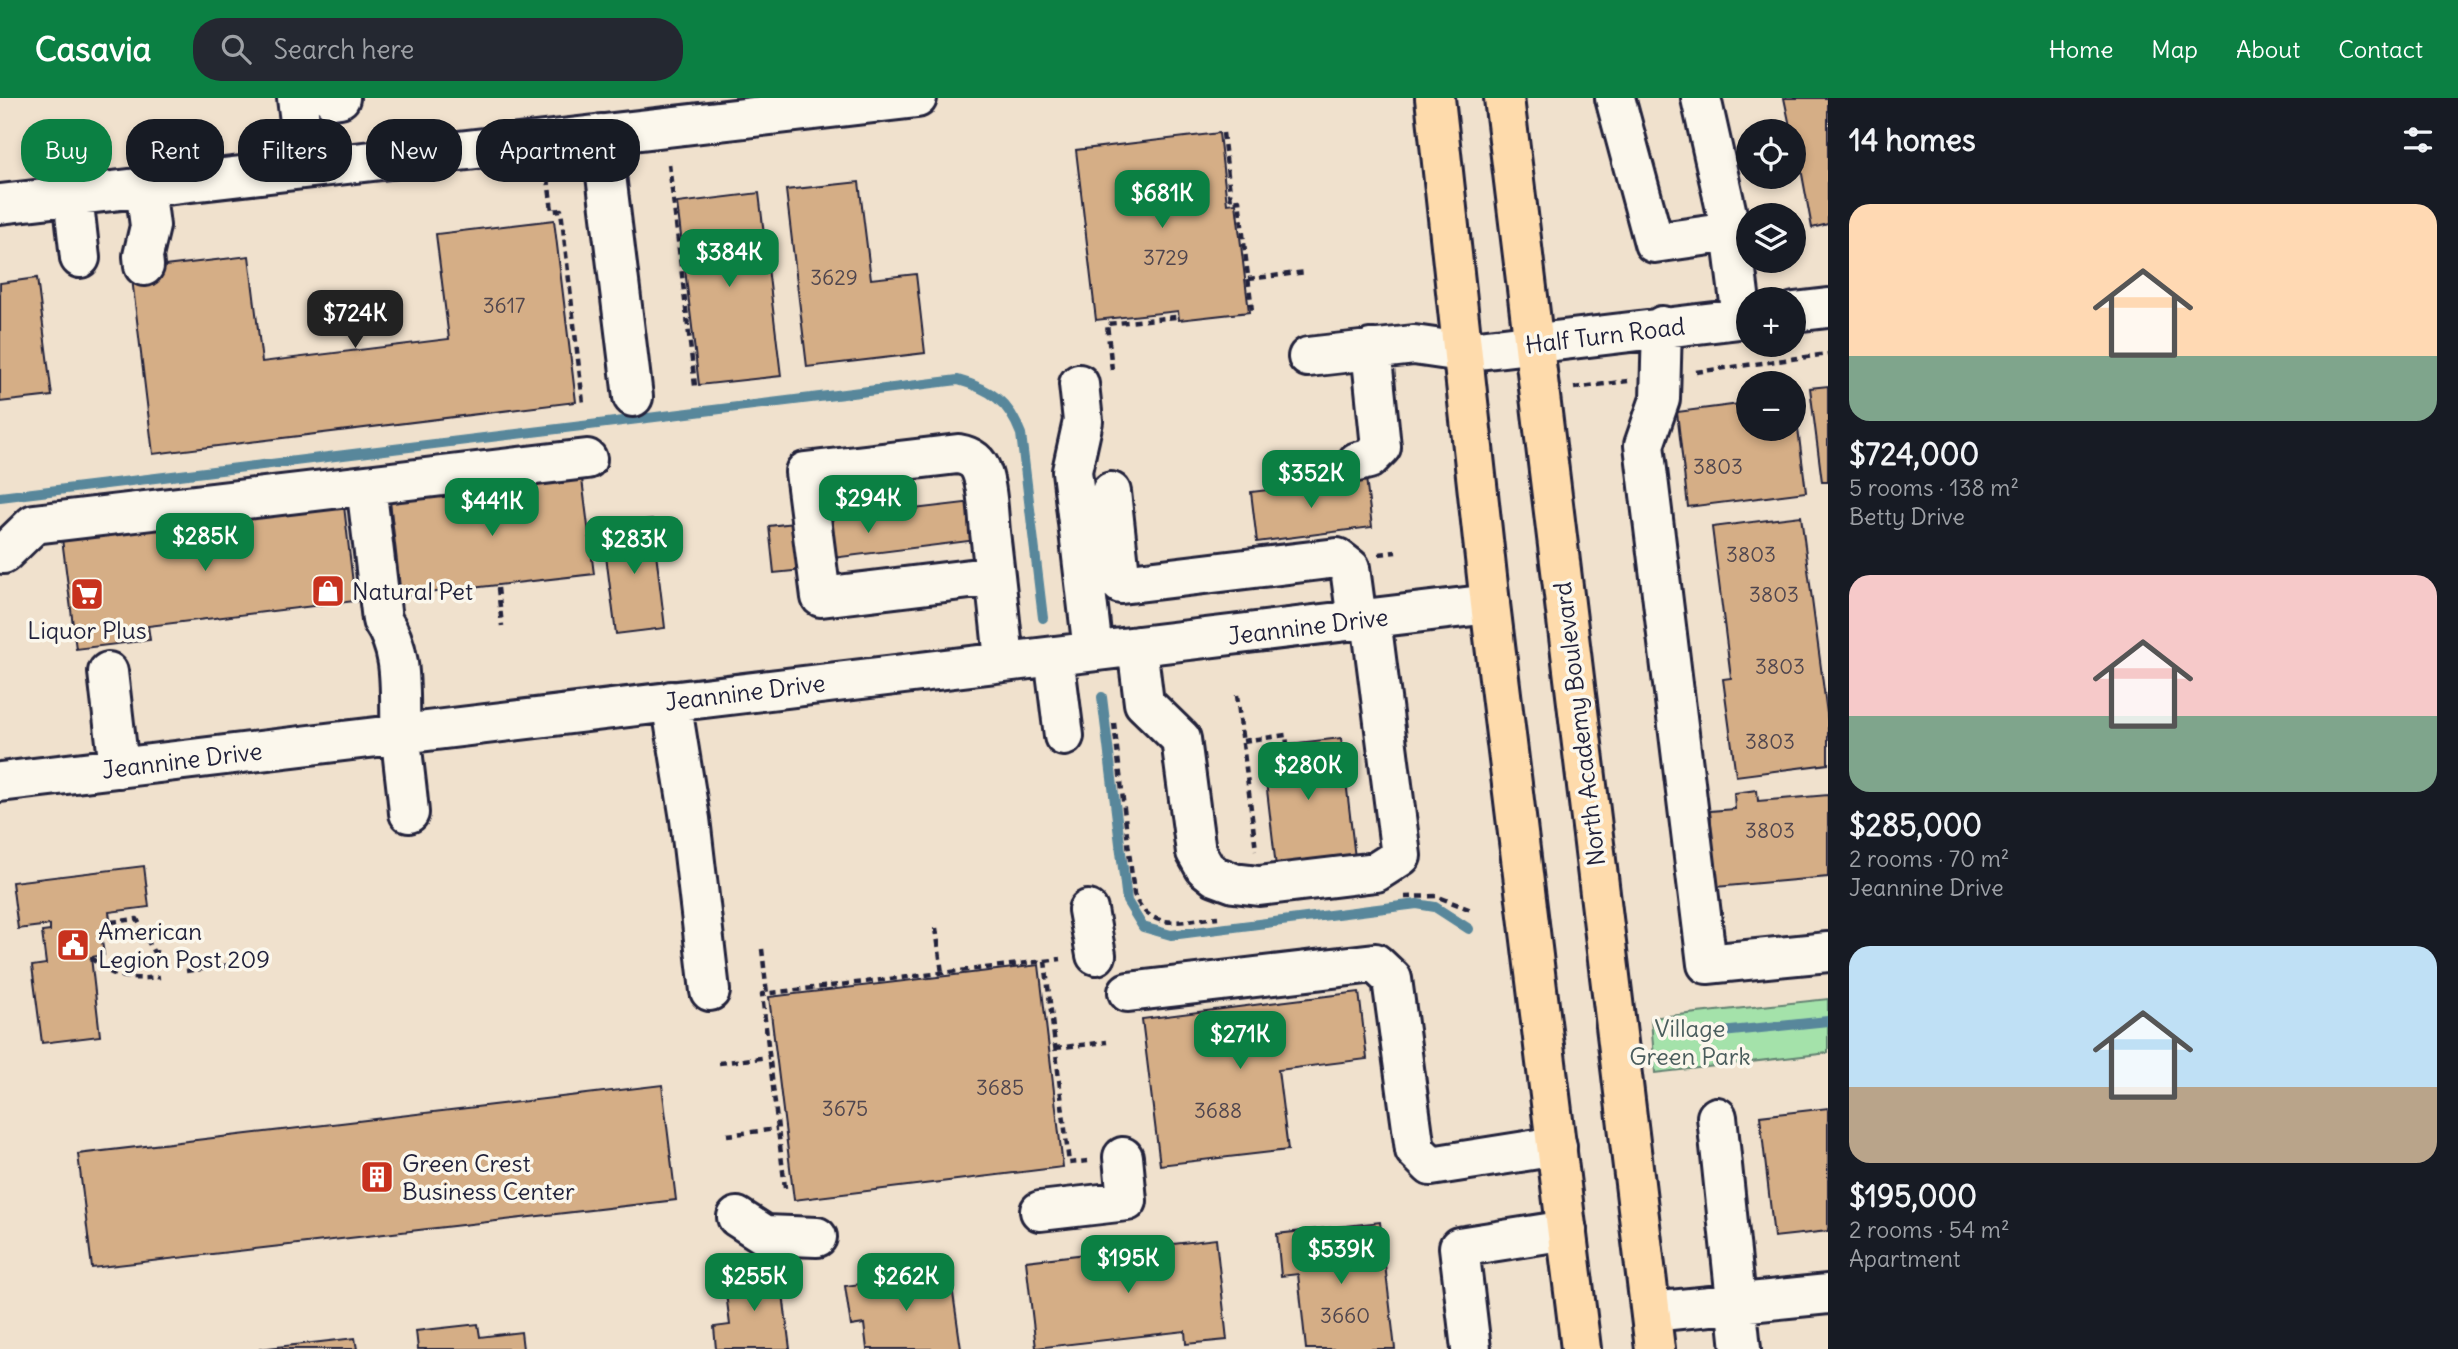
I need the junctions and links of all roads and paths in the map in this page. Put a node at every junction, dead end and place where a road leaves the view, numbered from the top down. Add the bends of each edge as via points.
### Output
1 (297, 98) edge
2 (340, 98) edge
3 (917, 98) edge
4 (1435, 98) edge
5 (1504, 98) edge
6 (1615, 98) edge
7 (1701, 98) edge
8 (332, 99) edge
9 (300, 119) edge
10 (640, 130) edge
11 (1223, 133) dead end
12 (476, 148) edge
13 (352, 163) edge
14 (669, 164) dead end
15 (238, 176) edge
16 (548, 182) edge
17 (607, 182) edge
18 (145, 187) junction
19 (73, 195) junction
20 (0, 202) edge
21 (1731, 232) junction
22 (80, 258) dead end
23 (144, 266) dead end
24 (1306, 272) dead end
25 (1248, 279) junction
26 (1740, 287) edge
27 (1828, 308) edge
28 (1806, 311) edge
29 (1252, 312) dead end
30 (1176, 317) dead end
31 (1736, 319) edge
32 (1662, 327) junction
33 (1533, 344) junction
34 (1371, 349) junction
35 (1462, 352) junction
36 (1308, 357) dead end
37 (1096, 382) joint
38 (695, 386) dead end
39 (633, 397) dead end
40 (583, 403) dead end
41 (587, 458) dead end
42 (1357, 462) dead end
43 (366, 485) junction
44 (1111, 492) dead end
45 (3, 554) dead end
46 (995, 576) junction
47 (498, 588) dead end
48 (1490, 604) junction
49 (1364, 619) junction
50 (502, 626) dead end
51 (1137, 646) junction
52 (1093, 651) junction
53 (1054, 656) junction
54 (1004, 662) junction
55 (108, 672) dead end
56 (1237, 695) dead end
57 (671, 701) junction
58 (401, 734) junction
59 (1064, 736) dead end
60 (1242, 741) junction
61 (1287, 744) dead end
62 (119, 768) junction
63 (0, 782) edge
64 (410, 813) dead end
65 (1258, 858) dead end
66 (1088, 910) dead end
67 (111, 922) dead end
68 (936, 928) dead end
69 (762, 948) dead end
70 (1828, 952) edge
71 (162, 954) dead end
72 (1096, 955) dead end
73 (90, 957) dead end
74 (231, 965) dead end
75 (186, 971) dead end
76 (942, 973) junction
77 (160, 977) dead end
78 (710, 991) dead end
79 (1128, 992) dead end
80 (767, 994) junction
81 (1107, 1042) dead end
82 (1055, 1048) junction
83 (769, 1057) junction
84 (719, 1063) dead end
85 (1717, 1117) dead end
86 (777, 1129) junction
87 (727, 1135) dead end
88 (1558, 1146) junction
89 (1109, 1159) joint
90 (785, 1188) dead end
91 (1040, 1211) dead end
92 (737, 1217) dead end
93 (1567, 1230) junction
94 (817, 1237) dead end
95 (1828, 1294) edge
96 (1735, 1303) junction
97 (1653, 1331) edge
98 (1471, 1349) edge
99 (1581, 1349) edge
100 (1741, 1349) edge

1 - 9 street
2 - 8 street
3 - 10 street
4 - 35 highway
5 - 33 highway, North Academy Boulevard
6 - 21 street via 1654,243
7 - 21 street
11 - 25 path via 1231,201 1239,200
12 - 13 street
14 - 38 path
15 - 18 street
16 - 40 path via 552,211 561,210
17 - 39 street
18 - 19 street
18 - 23 street via 150,226
19 - 20 street
19 - 22 street
21 - 26 street
24 - 25 path
25 - 29 path
27 - 28 street
30 - 37 path via 1107,324
31 - 32 street, Half Turn Road
32 - 33 street, Half Turn Road
32 - 70 street via 1660,398 1644,445 1707,964
33 - 35 street, Half Turn Road
33 - 97 highway, North Academy Boulevard
34 - 35 street, Half Turn Road via 1414,345
34 - 36 street, Half Turn Road
34 - 42 street via 1381,447 1369,459
35 - 48 highway
37 - 52 street via 1072,471
41 - 43 street
43 - 45 street via 34,524
43 - 58 street via 382,620 394,639
44 - 49 street via 1121,584 1337,558 1350,568
46 - 46 street via 982,472 968,456 805,472 821,597
46 - 54 street
47 - 50 path
48 - 49 street, Jeannine Drive
48 - 88 highway
49 - 51 street, Jeannine Drive
49 - 51 street via 1401,856 1376,872 1261,886 1215,876 1198,860 1181,739 1144,703
51 - 52 street, Jeannine Drive
52 - 53 street, Jeannine Drive
53 - 54 street, Jeannine Drive
53 - 59 street
54 - 57 street, Jeannine Drive
55 - 62 street
56 - 60 path
57 - 58 street, Jeannine Drive
57 - 78 street
58 - 62 street, Jeannine Drive
58 - 64 street
60 - 61 path via 1286,735
60 - 65 path
62 - 63 street, Jeannine Drive
66 - 72 street
67 - 71 path via 137,919 153,951
68 - 76 path
69 - 80 path
73 - 77 path via 110,974
74 - 75 path
76 - 80 path
76 - 82 path via 1045,961
79 - 88 street via 1375,963 1392,979 1415,1150 1431,1166
80 - 83 path via 762,994
81 - 82 path
82 - 89 path via 1069,1163
83 - 84 path
83 - 86 path
85 - 96 street
86 - 87 path
86 - 90 path
88 - 93 highway
89 - 91 street via 1128,1201
92 - 94 street via 765,1235
93 - 98 street via 1459,1247
93 - 99 highway
95 - 96 street
96 - 97 street
96 - 100 street

